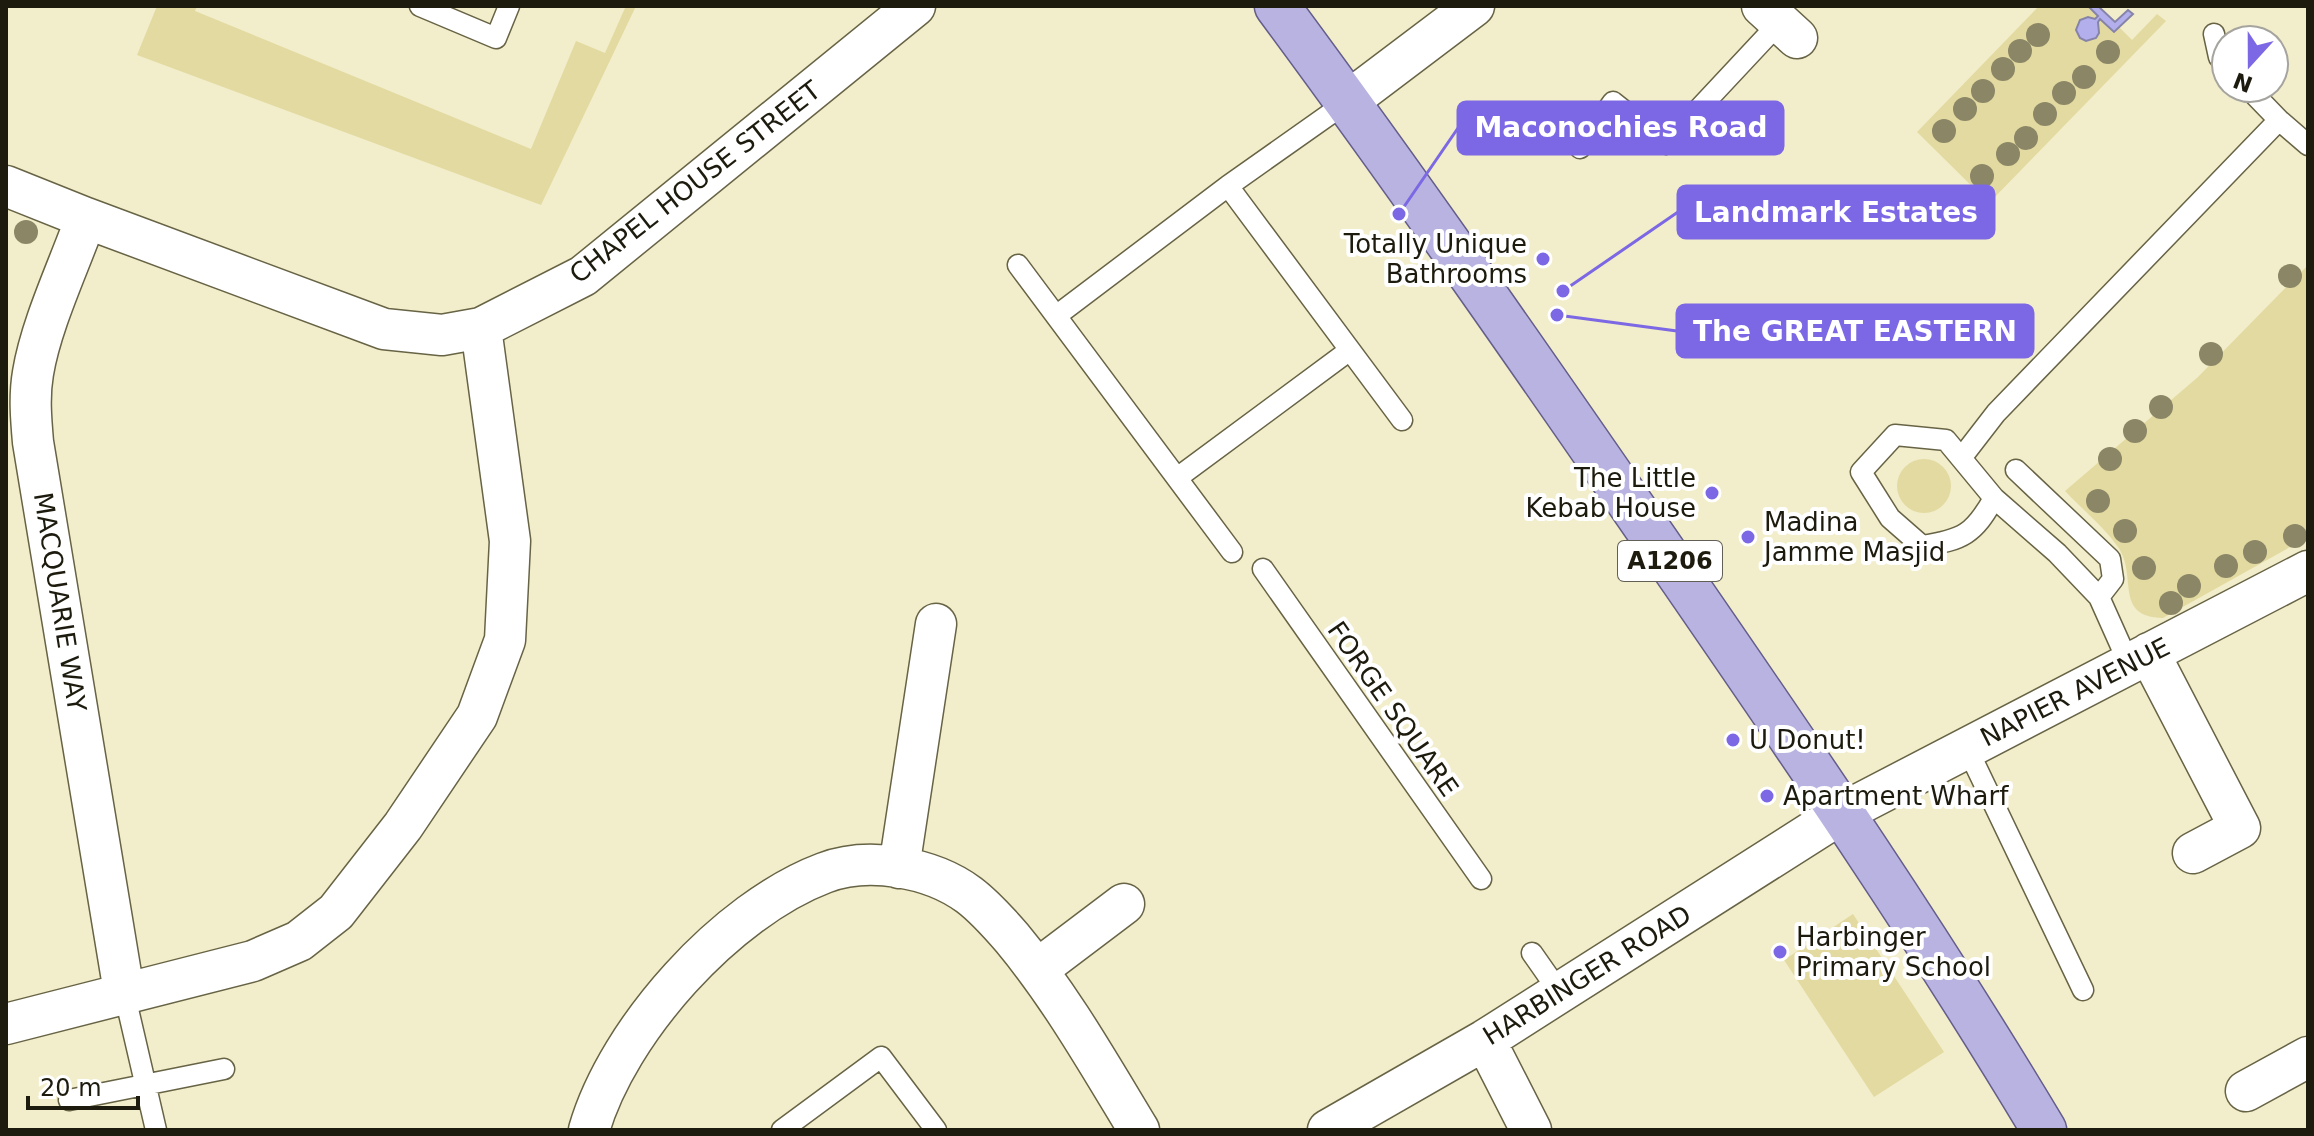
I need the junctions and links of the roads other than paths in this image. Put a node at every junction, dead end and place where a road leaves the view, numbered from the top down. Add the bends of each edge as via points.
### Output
1 (420, 6) edge
2 (509, 6) edge
3 (915, 6) edge
4 (1277, 6) edge
5 (1474, 6) edge
6 (871, 19) edge
7 (1780, 22) edge
8 (1347, 102) junction
9 (2264, 104) edge
10 (2279, 120) junction
11 (2308, 145) edge
12 (1580, 148) dead end
13 (6, 186) edge
14 (1228, 186) junction
15 (86, 218) junction
16 (1018, 265) dead end
17 (1056, 316) junction
18 (481, 328) junction
19 (1350, 350) junction
20 (1402, 420) dead end
21 (1962, 457) junction
22 (2016, 470) dead end
23 (1177, 478) junction
24 (1994, 498) junction
25 (1232, 552) dead end
26 (1263, 569) dead end
27 (2308, 571) edge
28 (2099, 597) junction
29 (936, 624) dead end
30 (2139, 658) junction
31 (1967, 748) junction
32 (1842, 813) junction
33 (2193, 853) dead end
34 (899, 868) junction
35 (1481, 879) dead end
36 (1124, 904) dead end
37 (1532, 953) dead end
38 (1038, 969) junction
39 (2083, 990) dead end
40 (124, 992) junction
41 (1560, 993) junction
42 (6, 1024) edge
43 (1485, 1040) junction
44 (2308, 1057) edge
45 (224, 1069) dead end
46 (146, 1085) junction
47 (2246, 1091) dead end
48 (69, 1100) dead end
49 (2033, 1127) edge
50 (156, 1130) edge
51 (589, 1130) edge
52 (782, 1130) edge
53 (936, 1130) edge
54 (1139, 1130) edge
55 (1328, 1130) edge
56 (1531, 1130) edge

1 - 2 lane via 496,38
3 - 6 street, CHAPEL HOUSE STREET
4 - 8 main road, A1206
5 - 8 street
6 - 18 street, CHAPEL HOUSE STREET via 583,276
7 - 12 lane via 1666,144 1613,102
8 - 14 lane
8 - 32 main road, A1206
9 - 10 lane
10 - 11 lane
10 - 21 lane via 1996,413
13 - 15 street, CHAPEL HOUSE STREET
14 - 17 lane
14 - 19 lane
15 - 18 street, CHAPEL HOUSE STREET via 384,329 442,335
15 - 40 street, MACQUARIE WAY via 41,341 31,410
16 - 17 lane
17 - 23 lane
18 - 40 street via 510,541 505,640 477,716 371,869 336,912 299,941 253,961
19 - 20 lane
19 - 23 lane
21 - 24 lane
21 - 24 lane via 1946,440 1895,435 1861,472 1890,518 1922,546 1975,529
22 - 28 lane via 2110,559 2113,579
23 - 25 lane
24 - 28 lane
26 - 35 lane, FORGE SQUARE
27 - 30 street, NAPIER AVENUE
28 - 30 lane
29 - 34 street
30 - 31 street, NAPIER AVENUE
30 - 33 street via 2240,828
31 - 32 street, NAPIER AVENUE
31 - 39 lane
32 - 41 street, HARBINGER ROAD
32 - 49 main road, A1206
34 - 38 street via 968,894
34 - 51 street via 863,865 826,872 775,897 732,930 656,1006 630,1040
36 - 38 street
37 - 41 lane
38 - 54 street
40 - 42 street
40 - 46 lane
41 - 43 street, HARBINGER ROAD
43 - 55 street, HARBINGER ROAD
43 - 56 street
44 - 47 street
45 - 46 lane
46 - 48 lane
46 - 50 lane
52 - 53 lane via 881,1057

